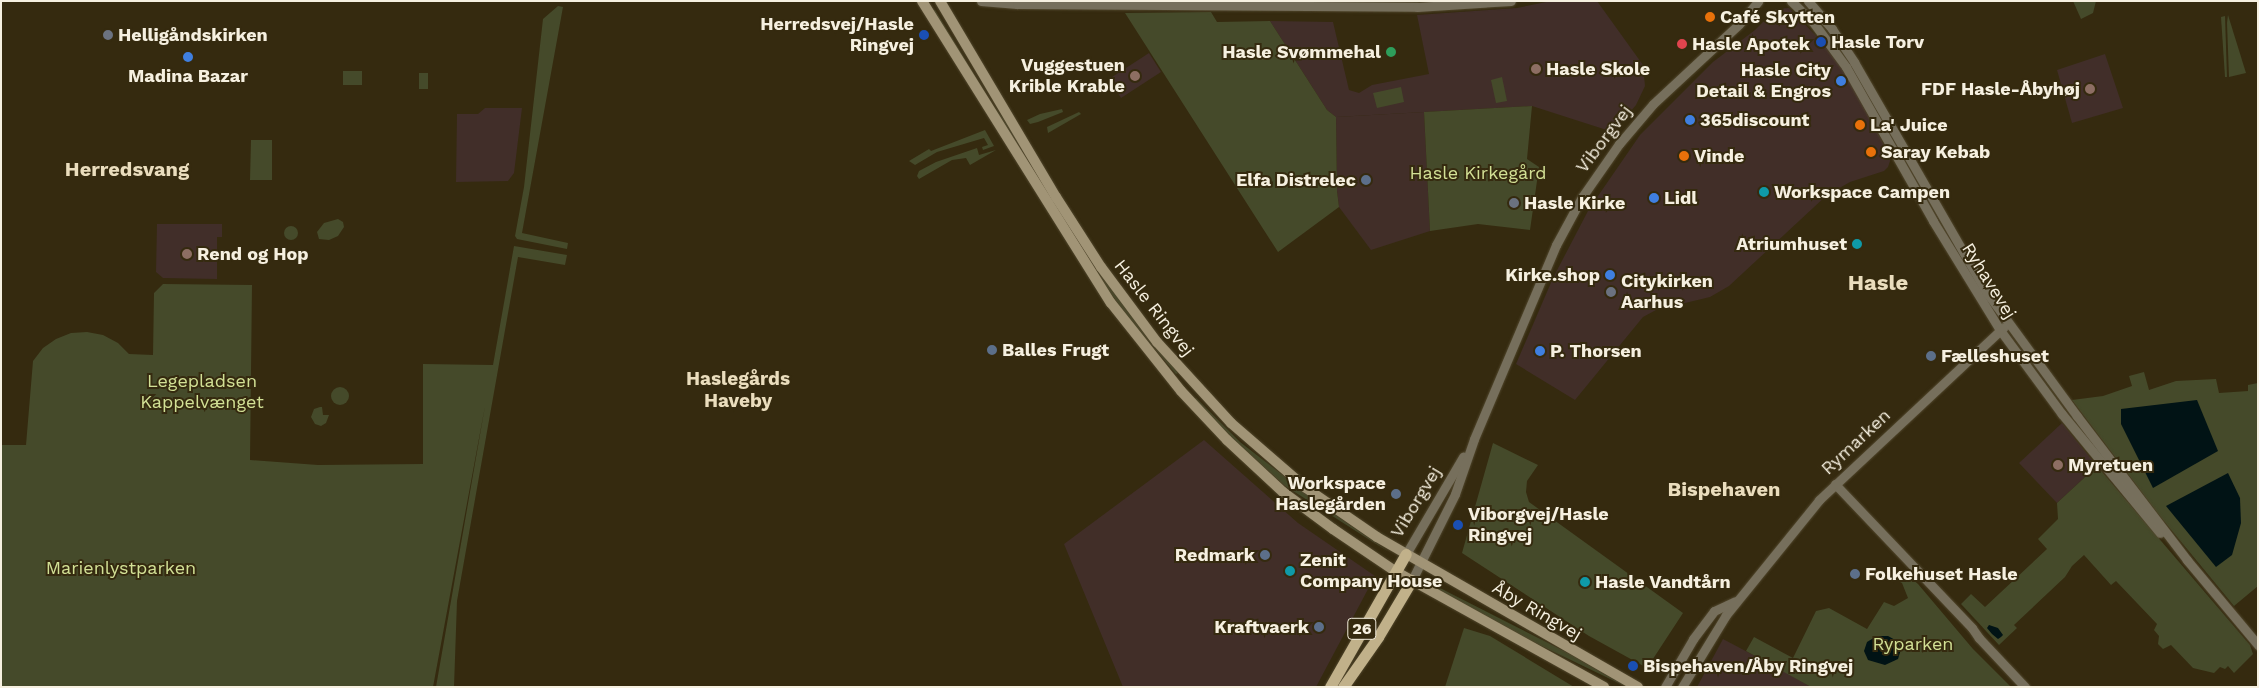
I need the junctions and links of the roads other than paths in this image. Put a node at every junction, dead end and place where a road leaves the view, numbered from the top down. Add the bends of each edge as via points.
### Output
1 (922, 1) edge
2 (940, 1) edge
3 (981, 1) edge
4 (1511, 1) edge
5 (1758, 1) edge
6 (1791, 1) edge
7 (1808, 1) edge
8 (2008, 323) junction
9 (2000, 330) junction
10 (1474, 439) junction
11 (1835, 484) junction
12 (1406, 554) junction
13 (2187, 560) junction
14 (1421, 563) junction
15 (1395, 571) junction
16 (1412, 580) junction
17 (1740, 599) junction
18 (2258, 645) edge
19 (1330, 687) edge
20 (1343, 687) edge
21 (1604, 687) edge
22 (1638, 687) edge
23 (1665, 687) edge
24 (1682, 687) edge
25 (2025, 687) edge

1 - 15 main road, Hasle Ringvej via 1091,273 1181,391 1283,492
2 - 12 main road, Hasle Ringvej via 1081,237 1157,342 1231,422 1272,460 1336,510
3 - 4 street via 1417,7
5 - 10 street, Viborgvej via 1739,24 1652,104 1582,197 1556,245
6 - 9 street, Ryhavevej via 1813,22 1846,67 1933,221
7 - 8 street, Ryhavevej via 1854,62 1964,257
8 - 9 street, Rymarken
8 - 13 street, Ryhavevej
9 - 11 street, Rymarken
9 - 13 street, Ryhavevej via 2100,462 2153,526
10 - 12 street, Viborgvej
10 - 14 street, Viborgvej via 1455,494
11 - 17 street, Rymarken via 1804,517
11 - 25 street
12 - 14 main road, Hasle Ringvej
12 - 15 main road, Viborgvej / 26
13 - 18 street, Ryhavevej
14 - 16 street, Viborgvej
14 - 22 main road, Åby Ringvej
15 - 16 main road, Åby Ringvej
15 - 19 main road, Viborgvej / 26
16 - 20 main road, Viborgvej / 26
16 - 21 main road, Åby Ringvej
17 - 23 street, Rymarken via 1714,611 1692,639
17 - 24 street, Rymarken via 1726,615

